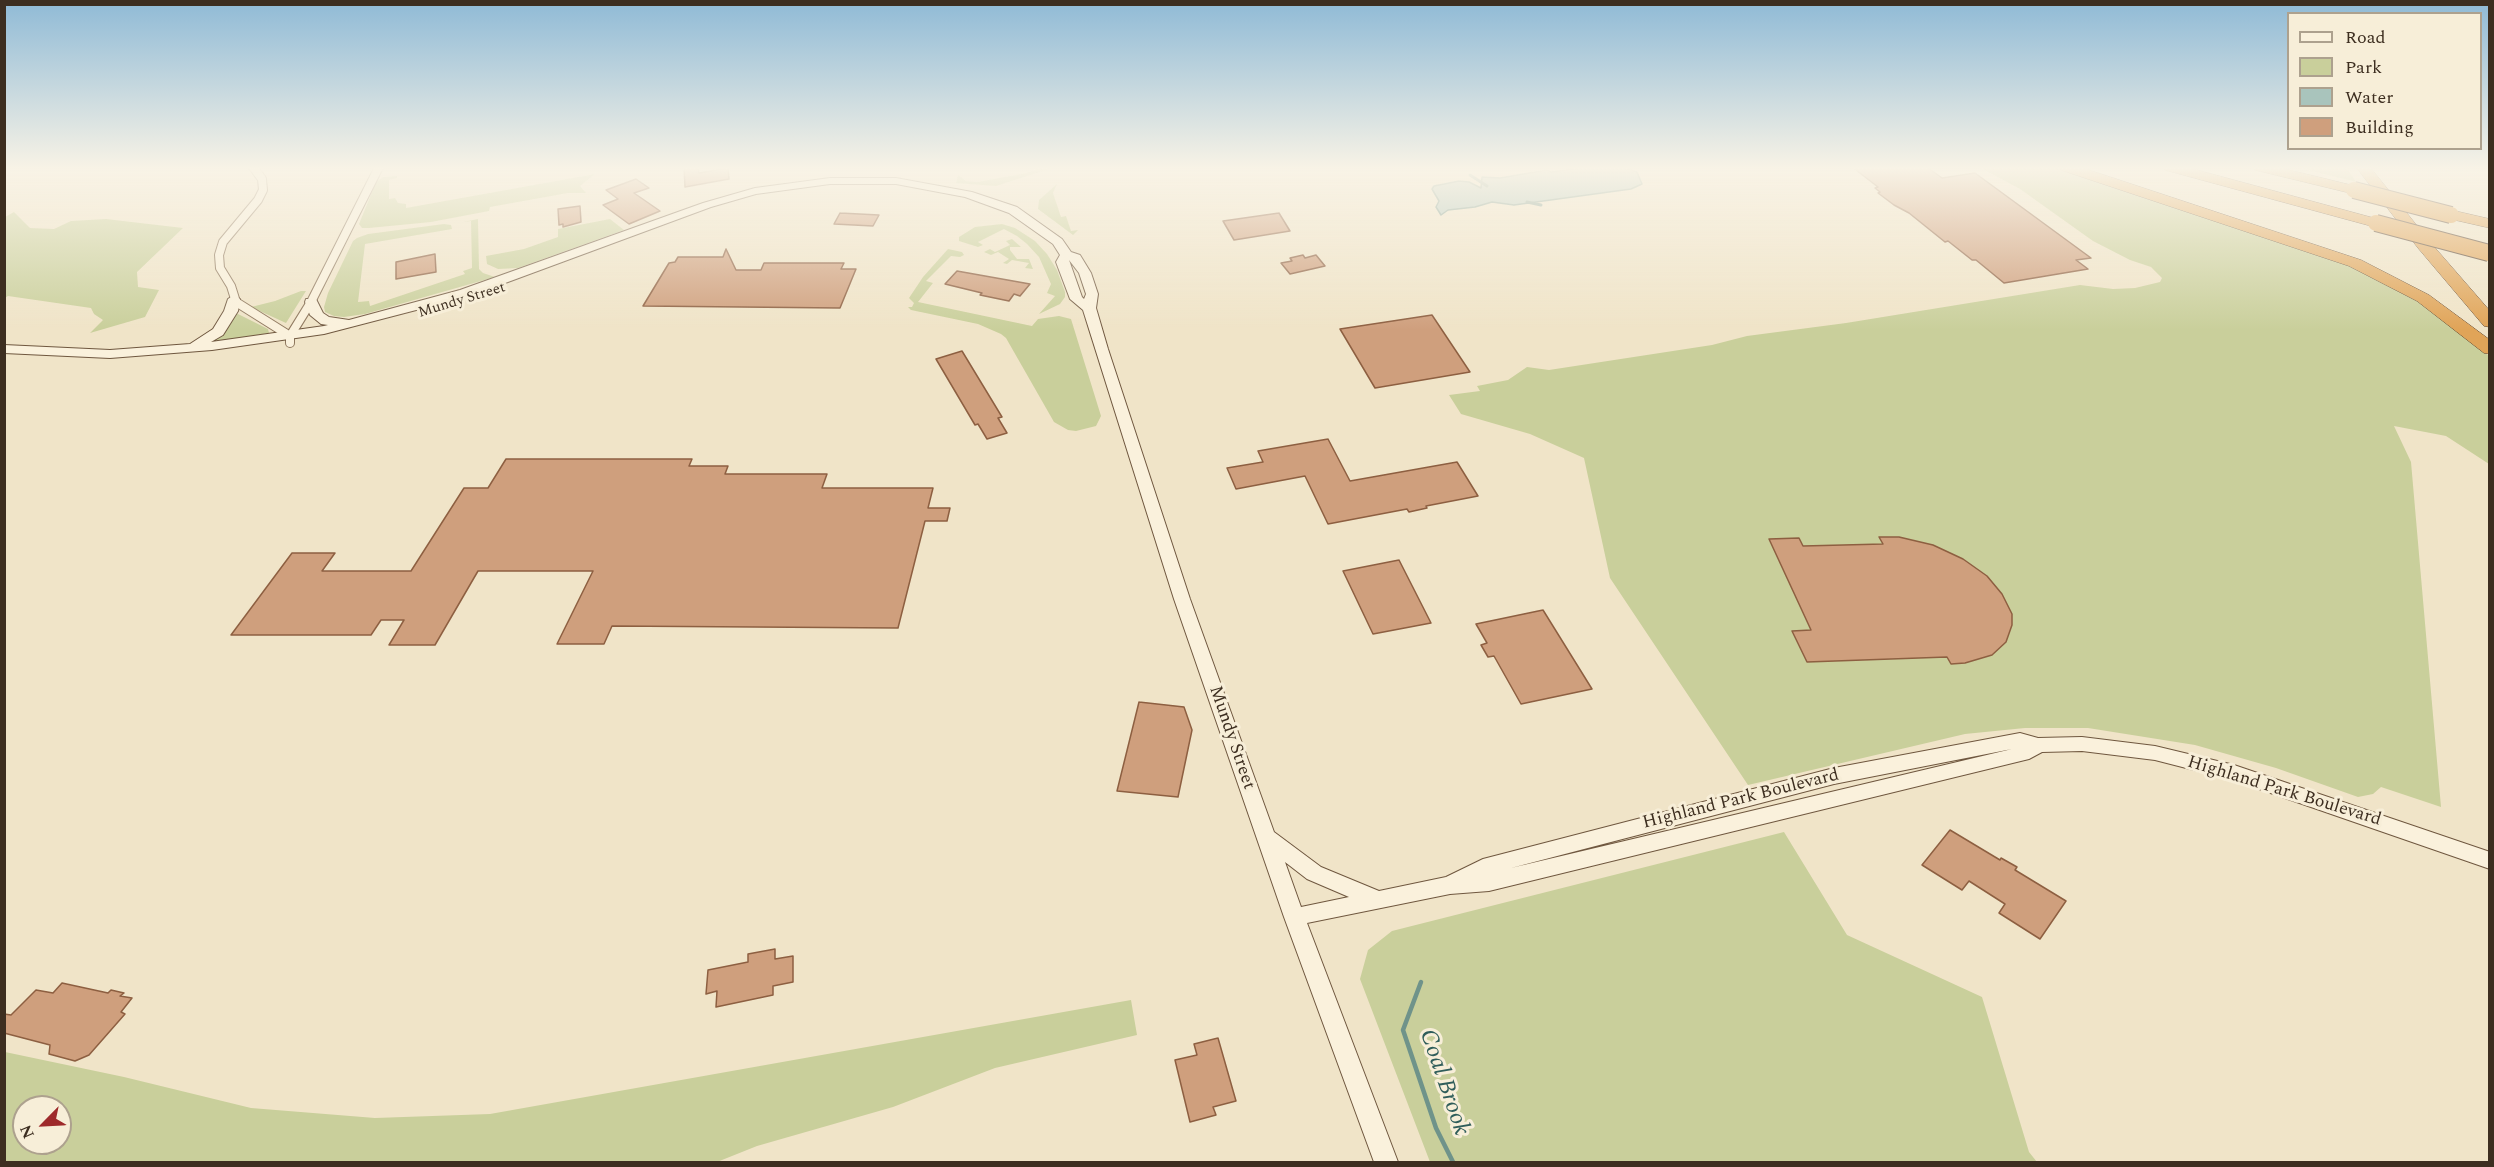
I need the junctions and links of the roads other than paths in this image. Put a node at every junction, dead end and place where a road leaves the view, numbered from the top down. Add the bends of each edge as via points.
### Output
1 (239, 221) edge
2 (352, 221) edge
3 (662, 221) edge
4 (683, 221) edge
5 (1031, 221) edge
6 (2230, 221) edge
7 (2370, 221) edge
8 (2405, 221) edge
9 (2421, 221) edge
10 (2489, 253) edge
11 (234, 299) junction
12 (311, 302) junction
13 (2490, 302) edge
14 (363, 321) junction
15 (2490, 322) edge
16 (290, 340) junction
17 (4, 349) edge
18 (185, 349) junction
19 (2490, 349) edge
20 (4, 359) edge
21 (1265, 836) junction
22 (2490, 861) edge
23 (1377, 899) junction
24 (1293, 916) junction
25 (1386, 1162) edge

1 - 11 street via 226,236 219,255 220,268
2 - 12 street
3 - 14 main road, Mundy Street via 486,287
4 - 16 main road, Mundy Street via 453,305 389,323
5 - 21 main road, Mundy Street via 1058,242 1066,255 1062,262 1076,299 1089,308 1182,599
6 - 19 highway via 2355,263 2423,298
7 - 10 highway, bridge
8 - 15 highway
9 - 13 highway
11 - 16 street
11 - 18 main road via 218,332
12 - 14 main road via 317,315 326,321
12 - 16 street
14 - 16 main road, Mundy Street
16 - 18 main road, Mundy Street
16 - 20 main road, Mundy Street via 207,356 53,364
17 - 18 main road, Mundy Street via 110,354
21 - 23 main road via 1314,873
21 - 24 main road, Mundy Street
22 - 23 main road, Highland Park Boulevard via 2234,773 2155,753 2082,744 2038,745 2029,752 1489,882
23 - 24 main road, Highland Park Boulevard
24 - 25 main road, Mundy Street

